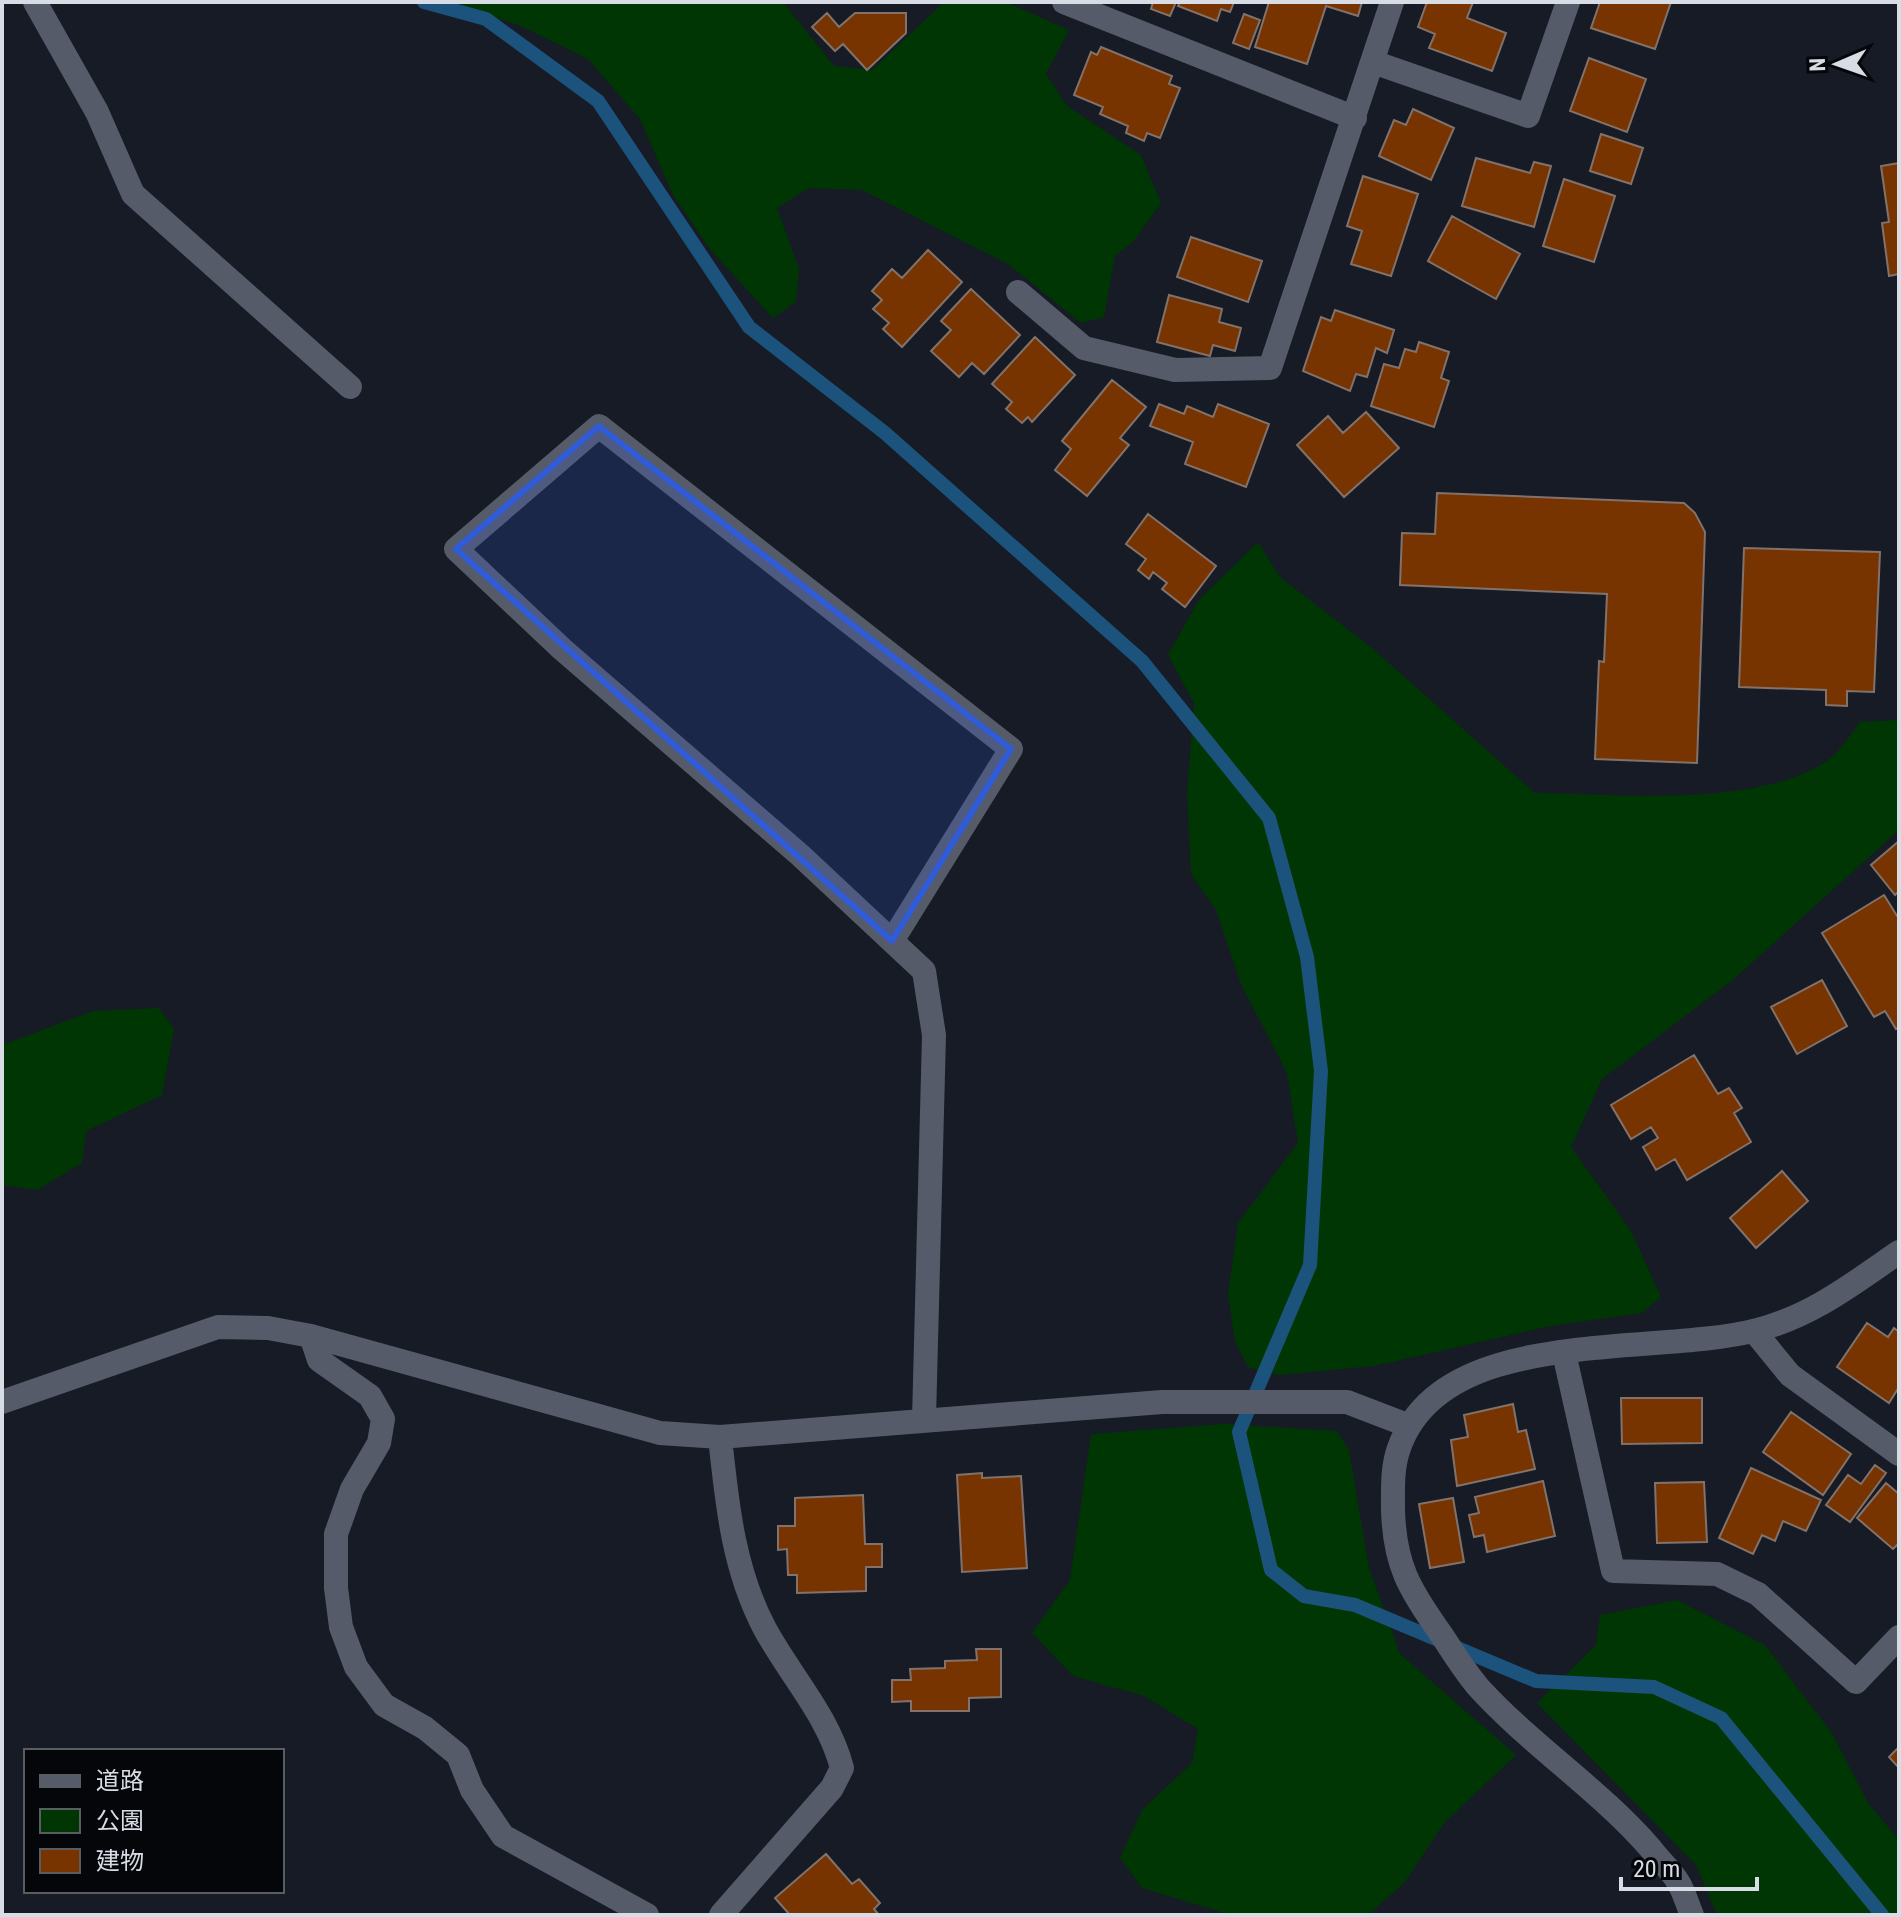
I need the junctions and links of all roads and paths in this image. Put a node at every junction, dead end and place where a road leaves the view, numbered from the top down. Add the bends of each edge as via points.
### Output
1 (35, 2) edge
2 (1064, 2) edge
3 (1392, 2) edge
4 (1568, 2) edge
5 (1373, 62) junction
6 (1355, 118) junction
7 (1018, 292) dead end
8 (350, 387) dead end
9 (892, 941) junction
10 (1899, 1252) edge
11 (1754, 1331) junction
12 (311, 1336) junction
13 (1564, 1353) junction
14 (2, 1402) edge
15 (924, 1419) junction
16 (1407, 1425) junction
17 (720, 1437) junction
18 (1899, 1454) edge
19 (1899, 1637) edge
20 (647, 1915) edge
21 (721, 1915) edge
22 (1692, 1915) edge

1 - 8 street via 97,112 133,194
2 - 6 street
3 - 5 street
4 - 5 street via 1528,116
5 - 6 street
6 - 7 street via 1270,368 1175,370 1084,348
9 - 9 street via 456,549 599,426 1011,749
9 - 15 street via 924,971 934,1035
10 - 11 street via 1824,1303
11 - 13 street
11 - 18 street via 1790,1375
12 - 14 street via 218,1327
12 - 17 street via 660,1433
12 - 20 street via 319,1360 370,1396 383,1419 379,1443 352,1489 336,1534 341,1627 356,1667 384,1705 458,1755 472,1790 503,1836
13 - 16 street via 1486,1368 1446,1387
13 - 19 street via 1613,1571 1717,1574 1758,1594 1856,1682
15 - 16 street via 1162,1402 1347,1402
15 - 17 street
16 - 22 street via 1394,1461 1393,1531 1402,1575 1479,1688 1635,1832 1678,1882
17 - 21 street via 743,1580 765,1629 835,1743 842,1768 832,1788

